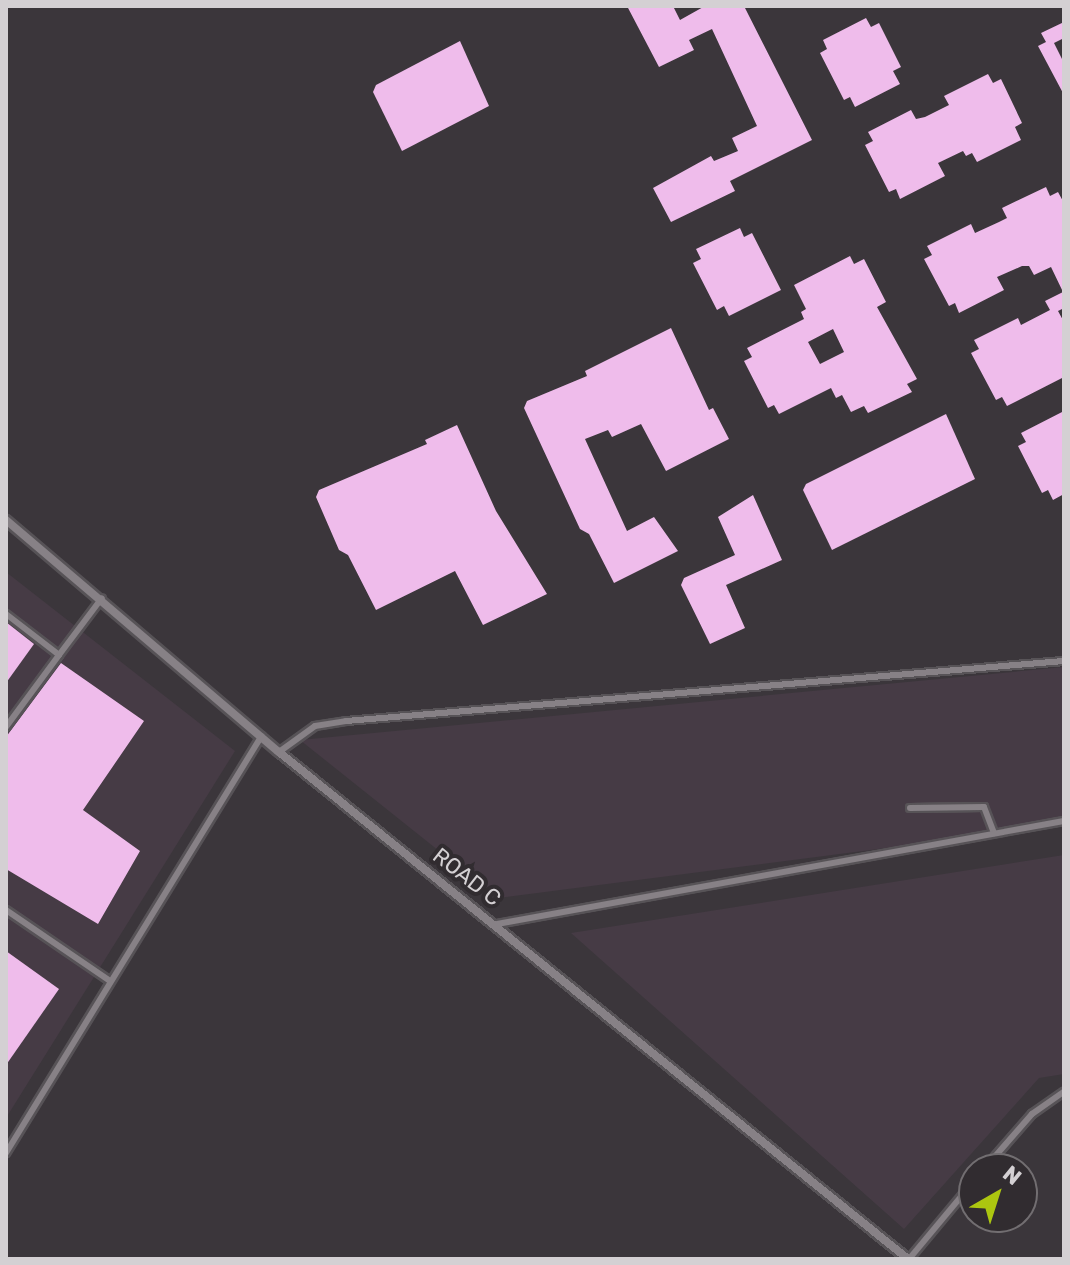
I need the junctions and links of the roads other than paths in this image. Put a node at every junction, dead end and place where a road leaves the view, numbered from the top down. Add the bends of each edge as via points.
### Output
1 (6, 520) edge
2 (102, 598) junction
3 (6, 614) edge
4 (59, 655) junction
5 (1064, 661) edge
6 (6, 727) edge
7 (262, 736) junction
8 (279, 752) junction
9 (910, 808) dead end
10 (1064, 821) edge
11 (994, 833) junction
12 (6, 910) edge
13 (497, 924) junction
14 (110, 981) junction
15 (1064, 1092) edge
16 (6, 1153) edge
17 (998, 1153) edge
18 (958, 1200) edge
19 (908, 1259) edge

1 - 2 street, ROAD C
2 - 4 lane
2 - 7 street, ROAD C
3 - 4 lane
4 - 6 lane
5 - 8 lane via 346,721 315,726
7 - 8 street, ROAD C
7 - 14 lane
8 - 13 street, ROAD C
9 - 11 lane via 984,807
10 - 11 lane
11 - 13 lane
12 - 14 lane
13 - 19 street, ROAD C
14 - 16 lane
15 - 17 lane via 1032,1114
18 - 19 lane

